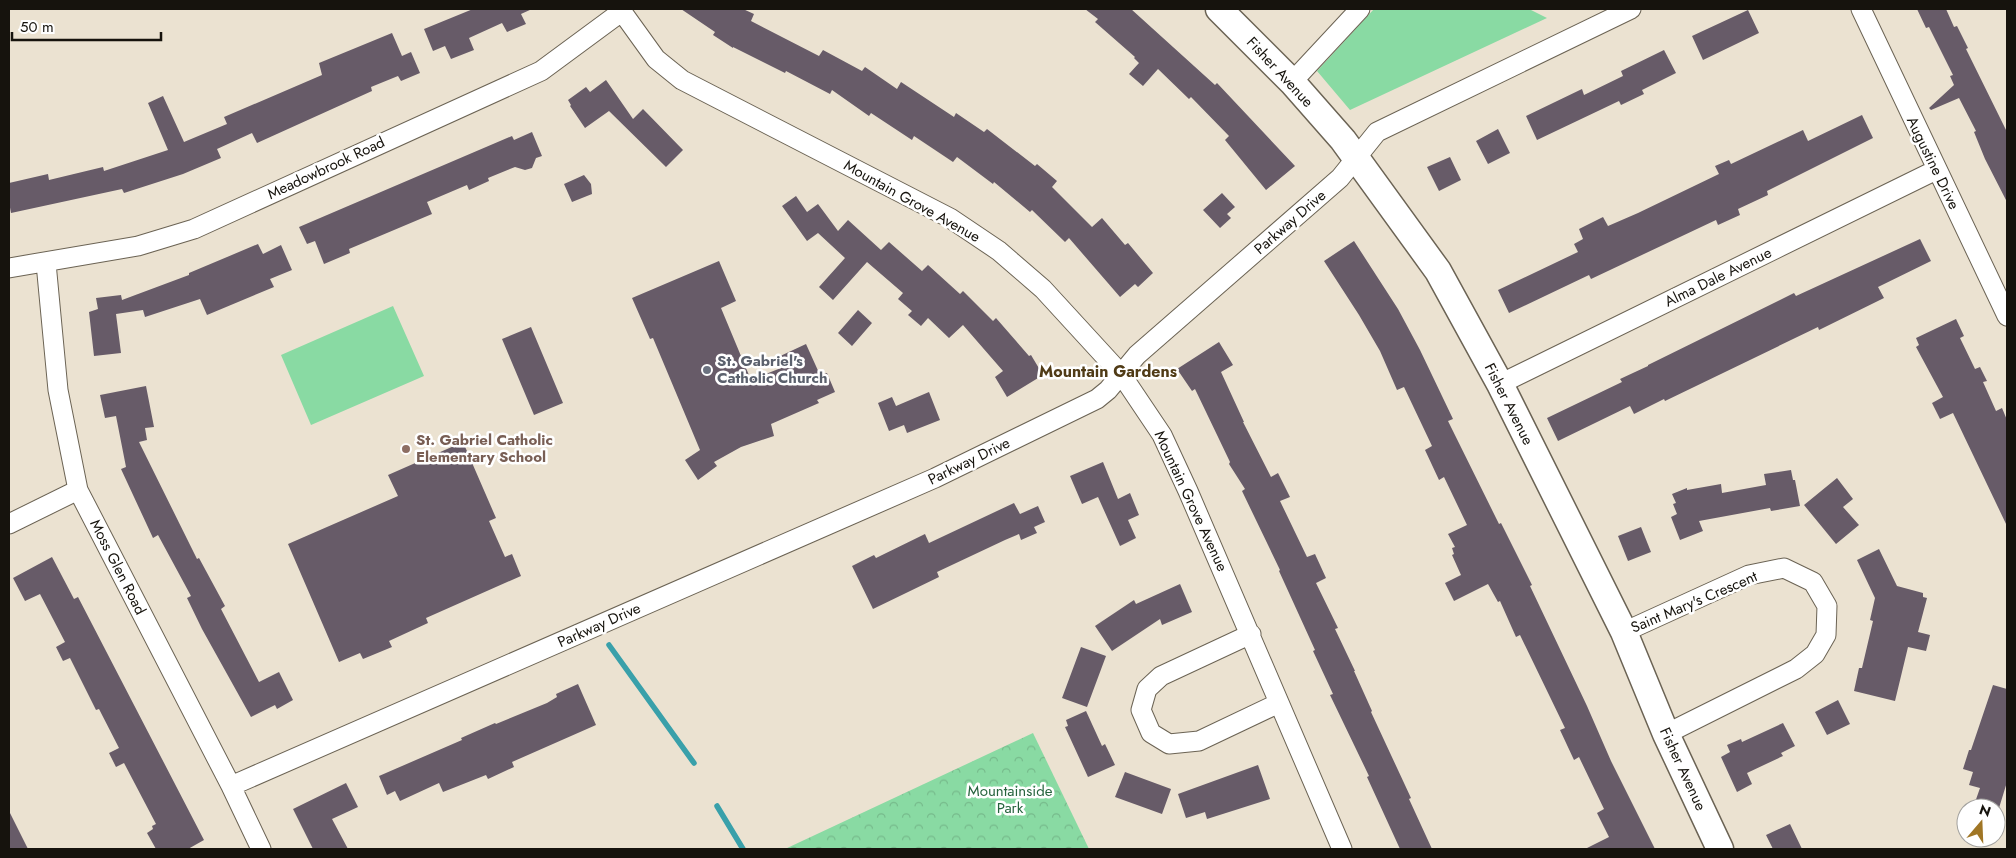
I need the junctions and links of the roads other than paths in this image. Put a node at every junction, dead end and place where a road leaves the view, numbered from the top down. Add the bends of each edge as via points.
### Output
1 (1219, 9) edge
2 (1360, 9) edge
3 (1860, 9) edge
4 (620, 10) edge
5 (1622, 10) edge
6 (1292, 82) junction
7 (1357, 157) junction
8 (1936, 170) junction
9 (46, 263) junction
10 (9, 268) edge
11 (2007, 316) edge
12 (1121, 374) junction
13 (1500, 384) junction
14 (78, 490) junction
15 (9, 524) edge
16 (1624, 632) junction
17 (1251, 634) junction
18 (1279, 703) junction
19 (1666, 734) junction
20 (231, 786) junction
21 (261, 849) edge
22 (1342, 849) edge
23 (1720, 849) edge

1 - 6 street, Fisher Avenue
2 - 6 street
3 - 8 street, Augustine Drive
4 - 9 street, Meadowbrook Road via 541,70 194,229 138,246
4 - 12 street, Mountain Grove Avenue via 656,59 682,80 950,218 999,251 1043,289
5 - 7 street, Parkway Drive via 1377,132
6 - 7 street, Fisher Avenue
7 - 12 street, Parkway Drive via 1340,178 1137,355
7 - 13 street, Fisher Avenue via 1438,271
8 - 11 street, Augustine Drive
8 - 13 street, Alma Dale Avenue
9 - 10 street, Meadowbrook Road
9 - 14 street, Moss Glen Road via 58,390
12 - 17 street, Mountain Grove Avenue via 1162,435
12 - 20 street, Parkway Drive via 1096,399 935,478
13 - 16 street, Fisher Avenue
14 - 15 street
14 - 20 street, Moss Glen Road
16 - 19 street, Fisher Avenue
16 - 19 street, Saint Mary's Crescent via 1749,575 1784,568 1813,582 1827,606 1826,635 1815,654 1796,668
17 - 18 street, Mountain Grove Avenue
17 - 18 street via 1161,676 1147,689 1141,710 1151,733 1169,744 1199,741
18 - 22 street, Mountain Grove Avenue
19 - 23 street, Fisher Avenue
20 - 21 street, Moss Glen Road

